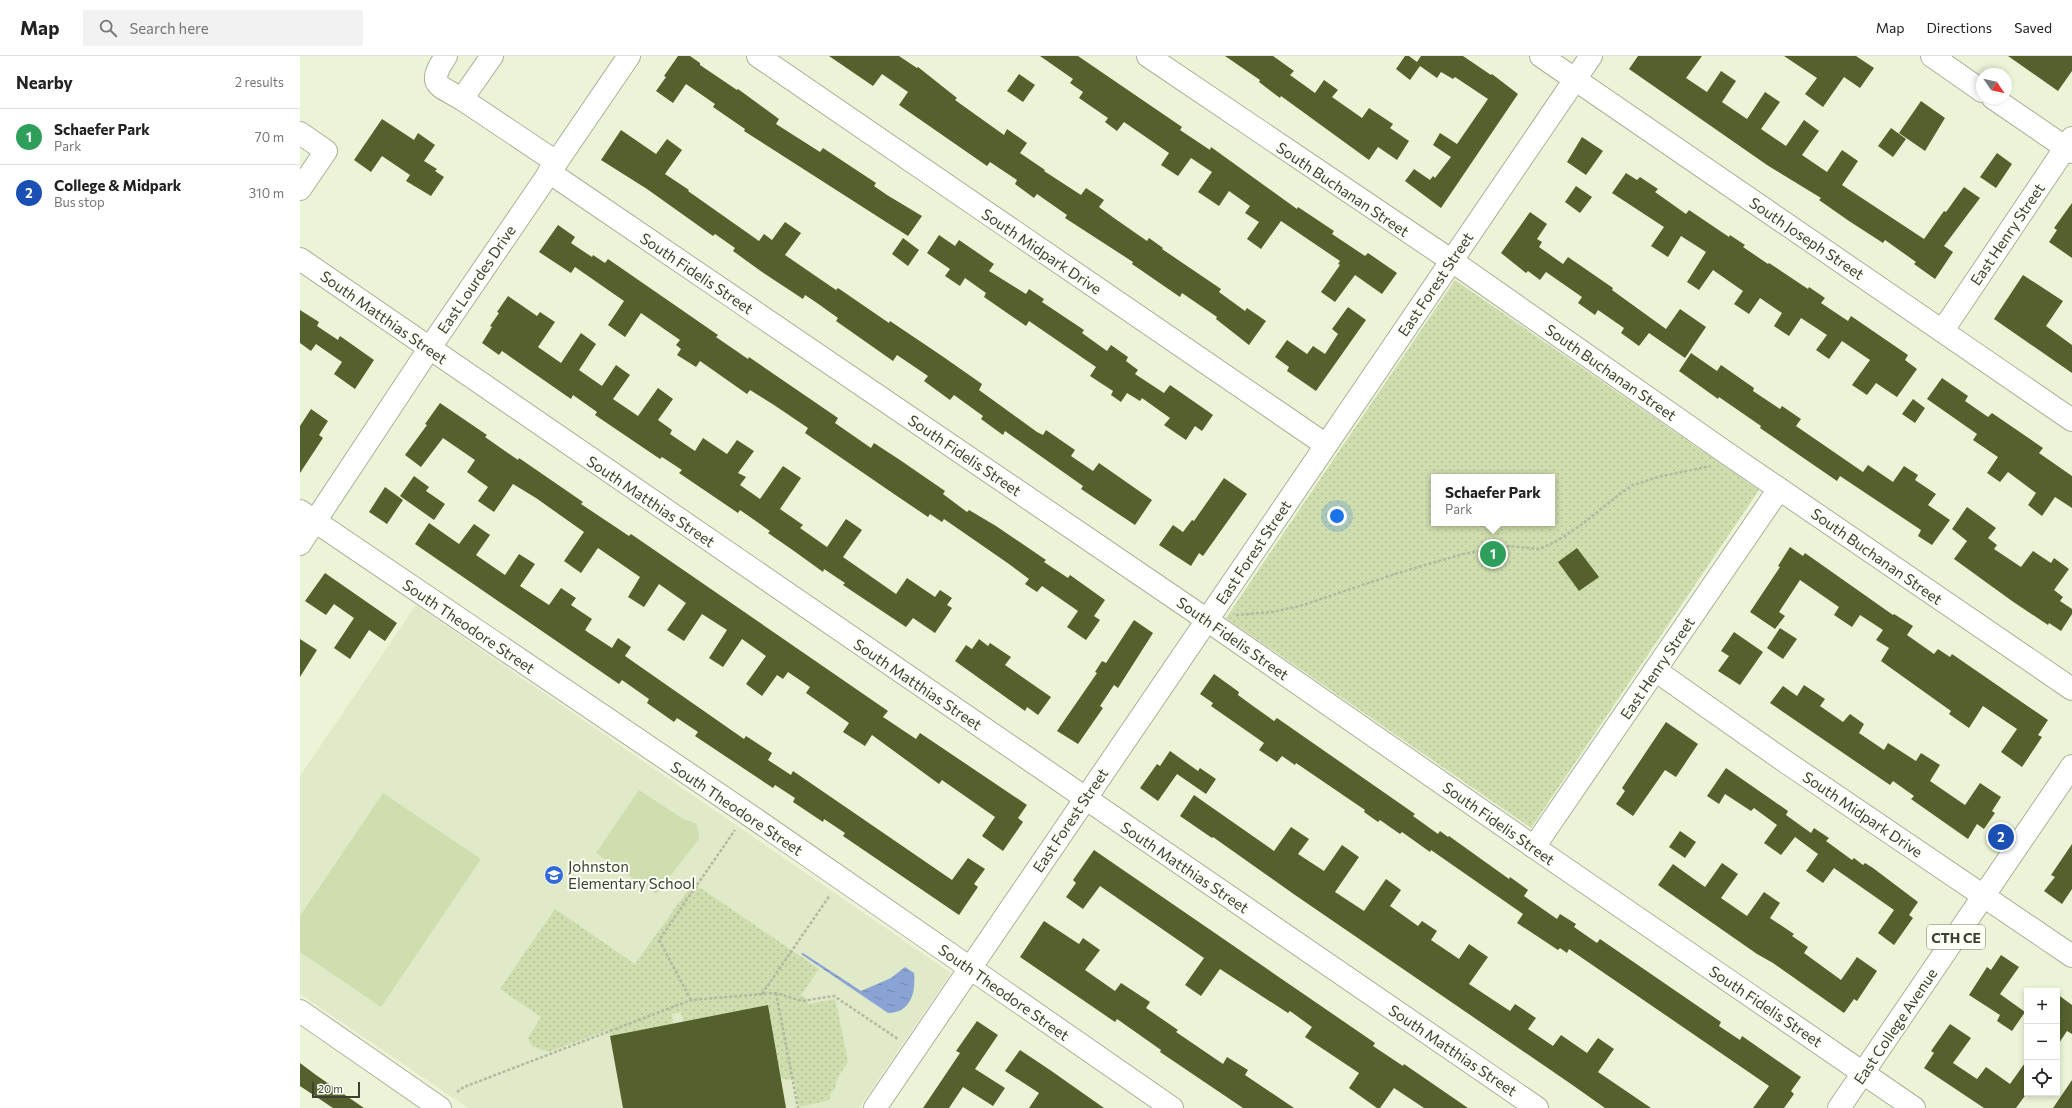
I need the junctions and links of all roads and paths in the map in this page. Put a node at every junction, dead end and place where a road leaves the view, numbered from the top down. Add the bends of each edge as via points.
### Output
1 (446, 56) edge
2 (492, 56) edge
3 (629, 56) edge
4 (758, 56) edge
5 (1148, 56) edge
6 (1541, 56) edge
7 (1591, 56) edge
8 (1932, 56) edge
9 (1575, 79) junction
10 (1976, 87) edge
11 (462, 99) junction
12 (2003, 104) edge
13 (300, 133) edge
14 (2070, 146) edge
15 (553, 167) junction
16 (300, 189) edge
17 (300, 259) edge
18 (1452, 261) junction
19 (1943, 330) junction
20 (429, 349) junction
21 (2072, 420) edge
22 (1326, 445) junction
23 (1728, 454) junction
24 (1779, 489) junction
25 (307, 516) edge
26 (300, 544) edge
27 (1236, 615) dead end
28 (1207, 620) junction
29 (1655, 670) junction
30 (2072, 689) edge
31 (2072, 766) edge
32 (1085, 798) junction
33 (735, 830) dead end
34 (1534, 848) junction
35 (830, 895) dead end
36 (1984, 896) junction
37 (2072, 956) edge
38 (969, 968) junction
39 (776, 992) junction
40 (762, 994) junction
41 (691, 1000) junction
42 (300, 1011) edge
43 (898, 1039) dead end
44 (1863, 1073) junction
45 (457, 1092) dead end
46 (1523, 1104) edge
47 (440, 1108) edge
48 (798, 1108) edge
49 (875, 1108) edge
50 (1172, 1108) edge
51 (1839, 1108) edge
52 (1914, 1108) edge

1 - 11 street, South Fidelis Street via 434,76 435,81
2 - 11 street
3 - 15 street, East Lourdes Drive
4 - 22 street, South Midpark Drive
5 - 18 street, South Buchanan Street
6 - 9 street, South Joseph Street
7 - 9 street, East Forest Street
8 - 10 street
9 - 18 street, East Forest Street
9 - 19 street, South Joseph Street
11 - 15 street, South Fidelis Street
12 - 14 street
13 - 16 street via 326,151
14 - 19 street, East Henry Street
15 - 20 street, East Lourdes Drive
15 - 28 street, South Fidelis Street
17 - 20 street, South Matthias Street
18 - 22 street, East Forest Street
18 - 23 street, South Buchanan Street
19 - 21 street, South Joseph Street
20 - 25 street, East Lourdes Drive
20 - 32 street, South Matthias Street
22 - 28 street, East Forest Street
23 - 24 street, South Buchanan Street
23 - 27 path via 1711,466 1633,485 1620,492 1581,525 1539,549 1510,546 1463,554 1300,606 1272,612
24 - 29 street, East Henry Street
24 - 30 street, South Buchanan Street
25 - 26 street, East Lourdes Drive
25 - 38 street, South Theodore Street via 758,821
28 - 32 street, East Forest Street
28 - 34 street, South Fidelis Street
29 - 34 street, East Henry Street
29 - 36 street, South Midpark Drive
31 - 36 street, East College Avenue / CTH CE
32 - 38 street, East Forest Street
32 - 46 street, South Matthias Street
33 - 41 path via 659,940
34 - 44 street, South Fidelis Street
35 - 40 path
36 - 37 street, South Midpark Drive
36 - 44 street, East College Avenue / CTH CE
38 - 49 street, East Forest Street
38 - 50 street, South Theodore Street
39 - 40 path
39 - 43 path via 802,1001 834,996
39 - 48 path
40 - 41 path
41 - 45 path
42 - 47 street
44 - 51 street, East College Avenue / CTH CE
44 - 52 street, South Fidelis Street

